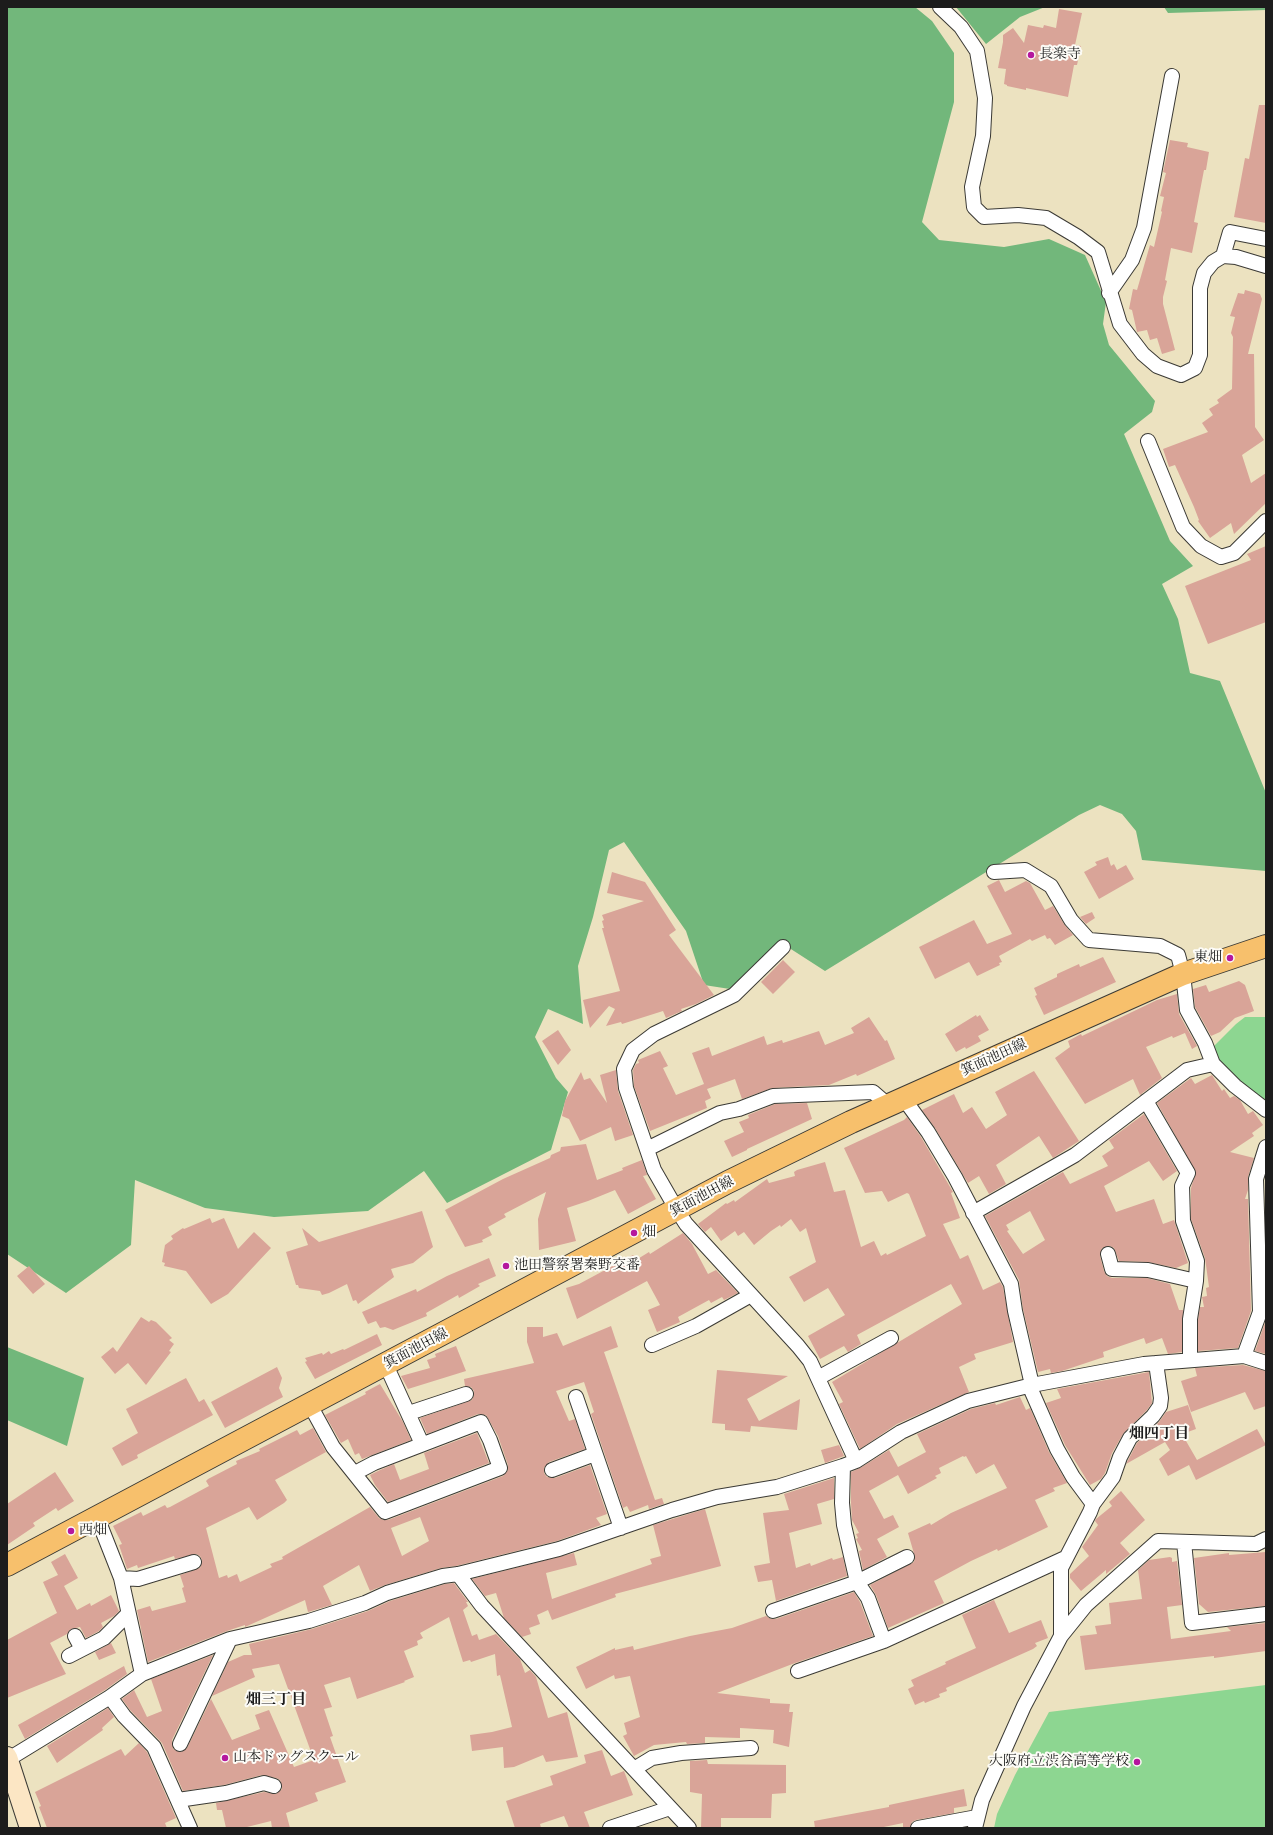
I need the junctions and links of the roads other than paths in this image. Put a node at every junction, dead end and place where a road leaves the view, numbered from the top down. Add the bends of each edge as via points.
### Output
1 (940, 7) edge
2 (1172, 76) dead end
3 (1266, 240) edge
4 (1223, 256) junction
5 (1266, 266) edge
6 (1109, 293) junction
7 (1148, 441) dead end
8 (1266, 521) edge
9 (994, 872) dead end
10 (1266, 946) edge
11 (783, 947) dead end
12 (1183, 974) junction
13 (1213, 1064) junction
14 (1146, 1101) junction
15 (896, 1102) junction
16 (1266, 1110) edge
17 (1266, 1147) edge
18 (647, 1149) junction
19 (677, 1210) junction
20 (973, 1213) junction
21 (1108, 1254) dead end
22 (1196, 1281) junction
23 (751, 1294) junction
24 (890, 1338) dead end
25 (652, 1345) dead end
26 (1244, 1356) junction
27 (1190, 1359) junction
28 (1156, 1363) junction
29 (1266, 1363) edge
30 (386, 1365) junction
31 (818, 1378) junction
32 (1032, 1385) junction
33 (466, 1394) dead end
34 (576, 1397) dead end
35 (310, 1405) junction
36 (409, 1413) junction
37 (422, 1444) junction
38 (595, 1454) junction
39 (856, 1461) junction
40 (843, 1466) junction
41 (552, 1470) dead end
42 (355, 1473) junction
43 (1093, 1504) junction
44 (97, 1517) junction
45 (621, 1528) junction
46 (1266, 1539) edge
47 (1184, 1542) junction
48 (907, 1557) dead end
49 (1065, 1558) junction
50 (194, 1562) dead end
51 (7, 1565) edge
52 (458, 1574) junction
53 (121, 1578) junction
54 (857, 1582) junction
55 (773, 1612) dead end
56 (128, 1614) junction
57 (1266, 1614) edge
58 (75, 1636) dead end
59 (1061, 1636) junction
60 (230, 1639) junction
61 (884, 1641) junction
62 (82, 1649) junction
63 (69, 1656) dead end
64 (798, 1671) dead end
65 (142, 1674) junction
66 (110, 1697) junction
67 (180, 1744) dead end
68 (751, 1748) dead end
69 (7, 1759) edge
70 (634, 1769) junction
71 (274, 1786) dead end
72 (178, 1800) junction
73 (670, 1808) junction
74 (976, 1823) edge
75 (30, 1828) edge
76 (190, 1828) edge
77 (610, 1828) edge
78 (689, 1828) edge
79 (918, 1828) edge

1 - 6 street via 961,27 977,51 985,98 983,136 972,187 974,207 984,217 1018,215 1046,218 1078,237 1098,252
2 - 6 street via 1144,228 1132,260
3 - 4 street via 1230,232
4 - 5 street
4 - 6 street via 1213,262 1204,273 1200,288 1200,355 1196,368 1181,375 1157,366 1143,354 1120,324
7 - 8 street via 1183,527 1201,546 1221,557 1234,553
9 - 12 street via 1025,870 1051,886 1071,920 1089,940 1160,946 1178,955
10 - 12 main road, 箕面池田線
11 - 18 street via 734,995 654,1034 633,1050 624,1069 626,1088
12 - 13 street via 1187,1010
12 - 15 main road, 箕面池田線
13 - 14 street via 1187,1070
13 - 16 street via 1235,1086
14 - 20 street via 1075,1154
14 - 22 street via 1188,1173 1182,1186 1183,1221 1197,1261
15 - 18 street via 873,1092 773,1096 720,1113
15 - 19 main road, 箕面池田線 via 741,1176
15 - 20 street via 928,1132
17 - 26 street via 1256,1180 1260,1312
18 - 19 street via 654,1170
19 - 23 street via 686,1224
19 - 30 main road, 箕面池田線
20 - 32 street via 1011,1284 1014,1311
21 - 22 street via 1112,1269 1148,1270
22 - 27 street via 1190,1319
23 - 25 street via 696,1326
23 - 31 street via 798,1346
24 - 31 street
26 - 27 street
26 - 29 street
27 - 28 street
28 - 32 street
28 - 43 street via 1160,1406 1154,1416 1130,1438 1113,1477
30 - 35 main road, 箕面池田線
30 - 36 street
31 - 39 street
32 - 39 street via 968,1401 901,1432
32 - 43 street via 1032,1392 1057,1449
33 - 36 street
34 - 38 street
35 - 42 street via 334,1447
35 - 44 main road, 箕面池田線
36 - 37 street
37 - 42 street
37 - 42 street via 481,1422 500,1468 385,1512
38 - 41 street
38 - 45 street
39 - 40 street
40 - 45 street via 777,1487 717,1497
40 - 54 street via 844,1525
43 - 49 street
44 - 51 main road, 箕面池田線
44 - 53 street
45 - 52 street via 559,1549
46 - 47 street via 1256,1544
47 - 57 street via 1192,1623
47 - 59 street via 1158,1541 1086,1604
48 - 54 street
49 - 59 street via 1061,1568
49 - 61 street
50 - 53 street via 138,1579
52 - 60 street via 386,1593 365,1603 310,1621
52 - 70 street via 482,1606
53 - 56 street
54 - 55 street
54 - 61 street via 868,1598
56 - 62 street via 104,1638
56 - 65 street
58 - 62 street
59 - 74 street via 1024,1706 982,1800
60 - 65 street
60 - 67 street
61 - 64 street
62 - 63 street
65 - 66 street
66 - 69 street
66 - 72 street via 124,1716 154,1747
68 - 70 street via 680,1753 652,1758
69 - 75 street
70 - 73 street
71 - 72 street via 264,1783 226,1793
72 - 76 street
73 - 77 street
73 - 78 street
74 - 79 street

